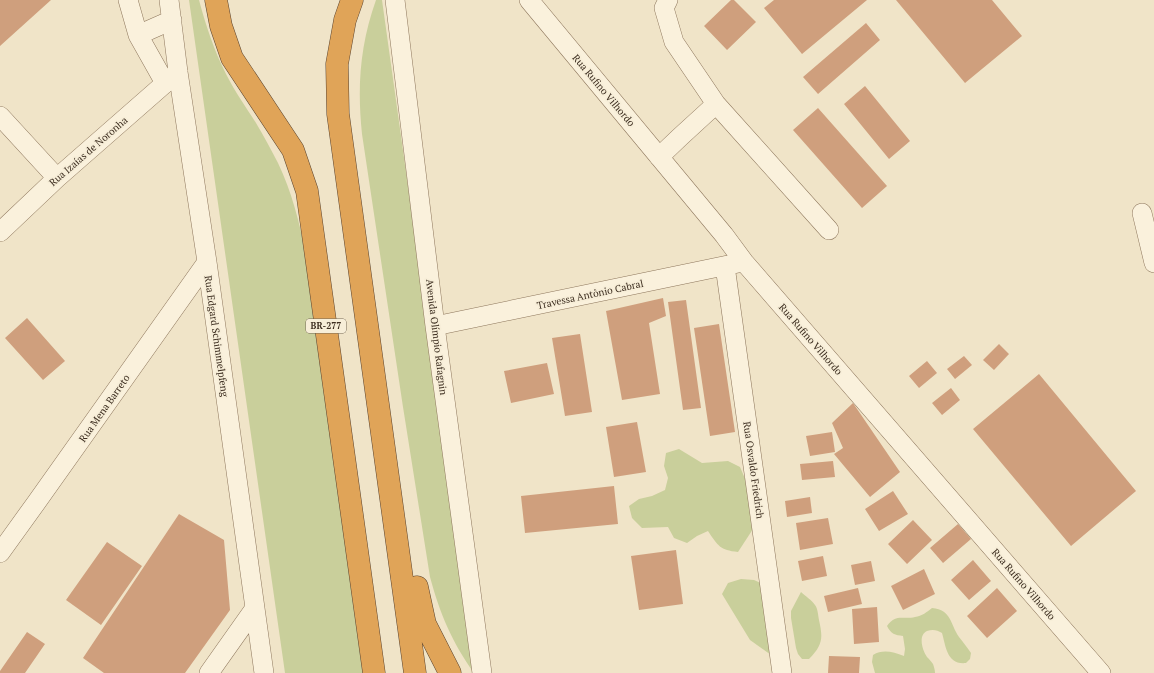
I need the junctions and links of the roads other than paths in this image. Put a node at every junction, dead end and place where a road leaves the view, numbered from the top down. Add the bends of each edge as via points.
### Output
1 (128, 0) edge
2 (169, 0) edge
3 (216, 0) edge
4 (352, 0) edge
5 (395, 0) edge
6 (529, 0) edge
7 (668, 0) edge
8 (172, 20) junction
9 (138, 35) junction
10 (171, 78) junction
11 (716, 104) junction
12 (0, 116) edge
13 (659, 157) junction
14 (56, 178) junction
15 (1142, 213) dead end
16 (829, 230) dead end
17 (0, 232) edge
18 (207, 262) junction
19 (744, 262) junction
20 (1154, 263) edge
21 (725, 266) junction
22 (435, 326) junction
23 (380, 410) junction
24 (0, 553) edge
25 (255, 608) junction
26 (210, 673) edge
27 (264, 673) edge
28 (374, 673) edge
29 (415, 673) edge
30 (450, 673) edge
31 (482, 673) edge
32 (782, 673) edge
33 (1100, 673) edge

1 - 9 street
2 - 8 street, Rua Edgard Schimmelpfeng
3 - 28 highway, BR-277 via 221,26 232,58 293,150 307,191
4 - 23 highway via 338,64 338,114
5 - 22 street, Avenida Olímpio Rafagnin
6 - 13 street, Rua Rufino Vilhordo
7 - 11 street via 664,8 674,42
8 - 9 street
8 - 10 street, Rua Edgard Schimmelpfeng
9 - 10 street
10 - 14 street, Rua Izaías de Noronha
10 - 18 street, Rua Edgard Schimmelpfeng
11 - 13 street
11 - 16 street
12 - 14 street
13 - 19 street, Rua Rufino Vilhordo
14 - 17 street, Rua Izaías de Noronha
15 - 20 street
18 - 24 street, Rua Mena Barreto
18 - 25 street, Rua Edgard Schimmelpfeng
19 - 21 street, Travessa Antônio Cabral
19 - 33 street, Rua Rufino Vilhordo
21 - 22 street, Travessa Antônio Cabral
21 - 32 street, Rua Osvaldo Friedrich
22 - 31 street, Avenida Olímpio Rafagnin
23 - 29 highway
23 - 30 highway via 425,624
25 - 26 street
25 - 27 street, Rua Edgard Schimmelpfeng

